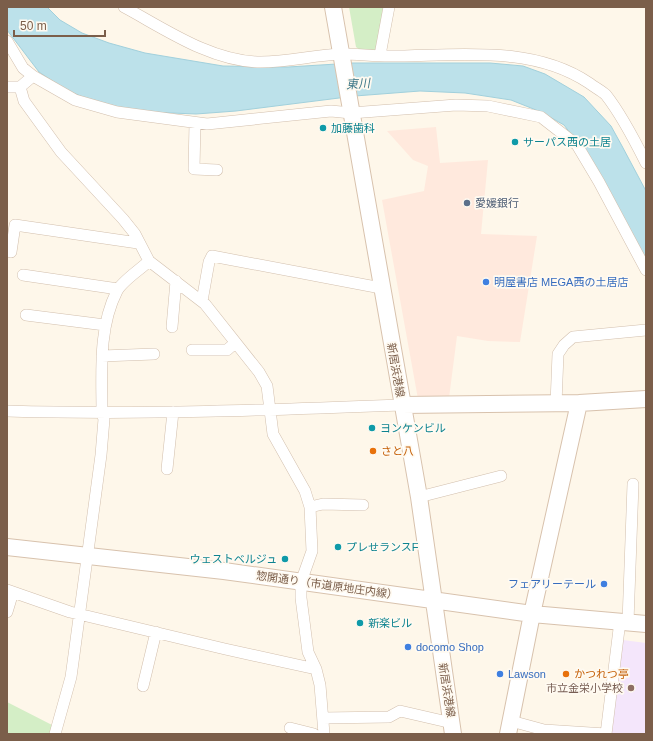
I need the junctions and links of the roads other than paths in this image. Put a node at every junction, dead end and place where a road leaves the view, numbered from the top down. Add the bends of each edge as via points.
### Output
1 (124, 7) edge
2 (333, 7) edge
3 (389, 7) edge
4 (7, 41) edge
5 (341, 55) junction
6 (380, 55) junction
7 (33, 76) junction
8 (7, 87) edge
9 (20, 87) junction
10 (350, 111) junction
11 (195, 123) junction
12 (646, 163) edge
13 (217, 170) dead end
14 (138, 243) junction
15 (7, 251) edge
16 (149, 261) junction
17 (646, 270) edge
18 (23, 275) dead end
19 (176, 281) junction
20 (381, 288) junction
21 (118, 289) junction
22 (202, 301) junction
23 (26, 315) dead end
24 (105, 325) junction
25 (172, 327) dead end
26 (646, 330) edge
27 (235, 343) junction
28 (192, 350) dead end
29 (154, 354) dead end
30 (102, 356) junction
31 (646, 400) edge
32 (579, 403) junction
33 (556, 404) junction
34 (402, 405) junction
35 (271, 410) junction
36 (7, 411) edge
37 (173, 412) junction
38 (102, 414) junction
39 (167, 469) dead end
40 (501, 476) dead end
41 (633, 484) dead end
42 (419, 497) junction
43 (363, 505) dead end
44 (310, 507) junction
45 (7, 547) edge
46 (89, 556) junction
47 (301, 582) junction
48 (10, 591) edge
49 (433, 600) junction
50 (7, 612) edge
51 (81, 613) junction
52 (532, 614) junction
53 (624, 622) junction
54 (646, 624) edge
55 (156, 632) junction
56 (316, 669) junction
57 (143, 686) dead end
58 (323, 718) junction
59 (510, 727) edge
60 (290, 728) dead end
61 (452, 728) edge
62 (55, 734) edge
63 (314, 734) edge
64 (324, 734) edge
65 (606, 734) edge

1 - 5 street via 190,42 231,58 257,62
2 - 5 street, 新居浜港線
3 - 6 street
4 - 7 street via 23,68
5 - 6 street
5 - 10 street, 新居浜港線
6 - 12 street via 450,54 510,57 544,62 574,73 605,95
7 - 9 street
7 - 11 street via 88,105 117,112
8 - 9 street
9 - 14 street via 24,101 62,152 123,219 135,234
10 - 11 street
10 - 17 street via 456,105 488,106 540,118 577,145
10 - 20 street, 新居浜港線
11 - 13 street via 194,169
14 - 15 street via 15,225 11,252
14 - 16 street
16 - 19 street
16 - 21 street
18 - 21 street
19 - 22 street
19 - 25 street
20 - 22 street via 212,256
20 - 34 street, 新居浜港線
21 - 24 street
22 - 27 street
23 - 24 street
24 - 30 street
26 - 33 street via 573,337 558,354
27 - 28 street via 227,350
27 - 35 street via 267,386
29 - 30 street
30 - 38 street
31 - 32 street
32 - 33 street
32 - 52 street
33 - 34 street
34 - 35 street
34 - 42 street, 新居浜港線
35 - 37 street
35 - 44 street via 273,434 305,491
36 - 38 street
37 - 38 street
37 - 39 street
38 - 46 street via 102,455
40 - 42 street
41 - 53 street
42 - 49 street, 新居浜港線
43 - 44 street via 322,504
44 - 47 street via 312,551
45 - 46 street, 惣開通り（市道原地庄内線）
46 - 47 street, 惣開通り（市道原地庄内線）
46 - 51 street
47 - 49 street, 惣開通り（市道原地庄内線）
47 - 56 street via 308,652
48 - 50 street
48 - 51 street via 70,612
49 - 52 street, 惣開通り（市道原地庄内線）
49 - 61 street, 新居浜港線
51 - 55 street
51 - 62 street via 71,678
52 - 53 street, 惣開通り（市道原地庄内線）
52 - 59 street
53 - 54 street, 惣開通り（市道原地庄内線）
53 - 65 street
55 - 56 street
55 - 57 street
56 - 58 street
58 - 61 street via 389,717 400,711
58 - 64 street
59 - 65 street
60 - 63 street

